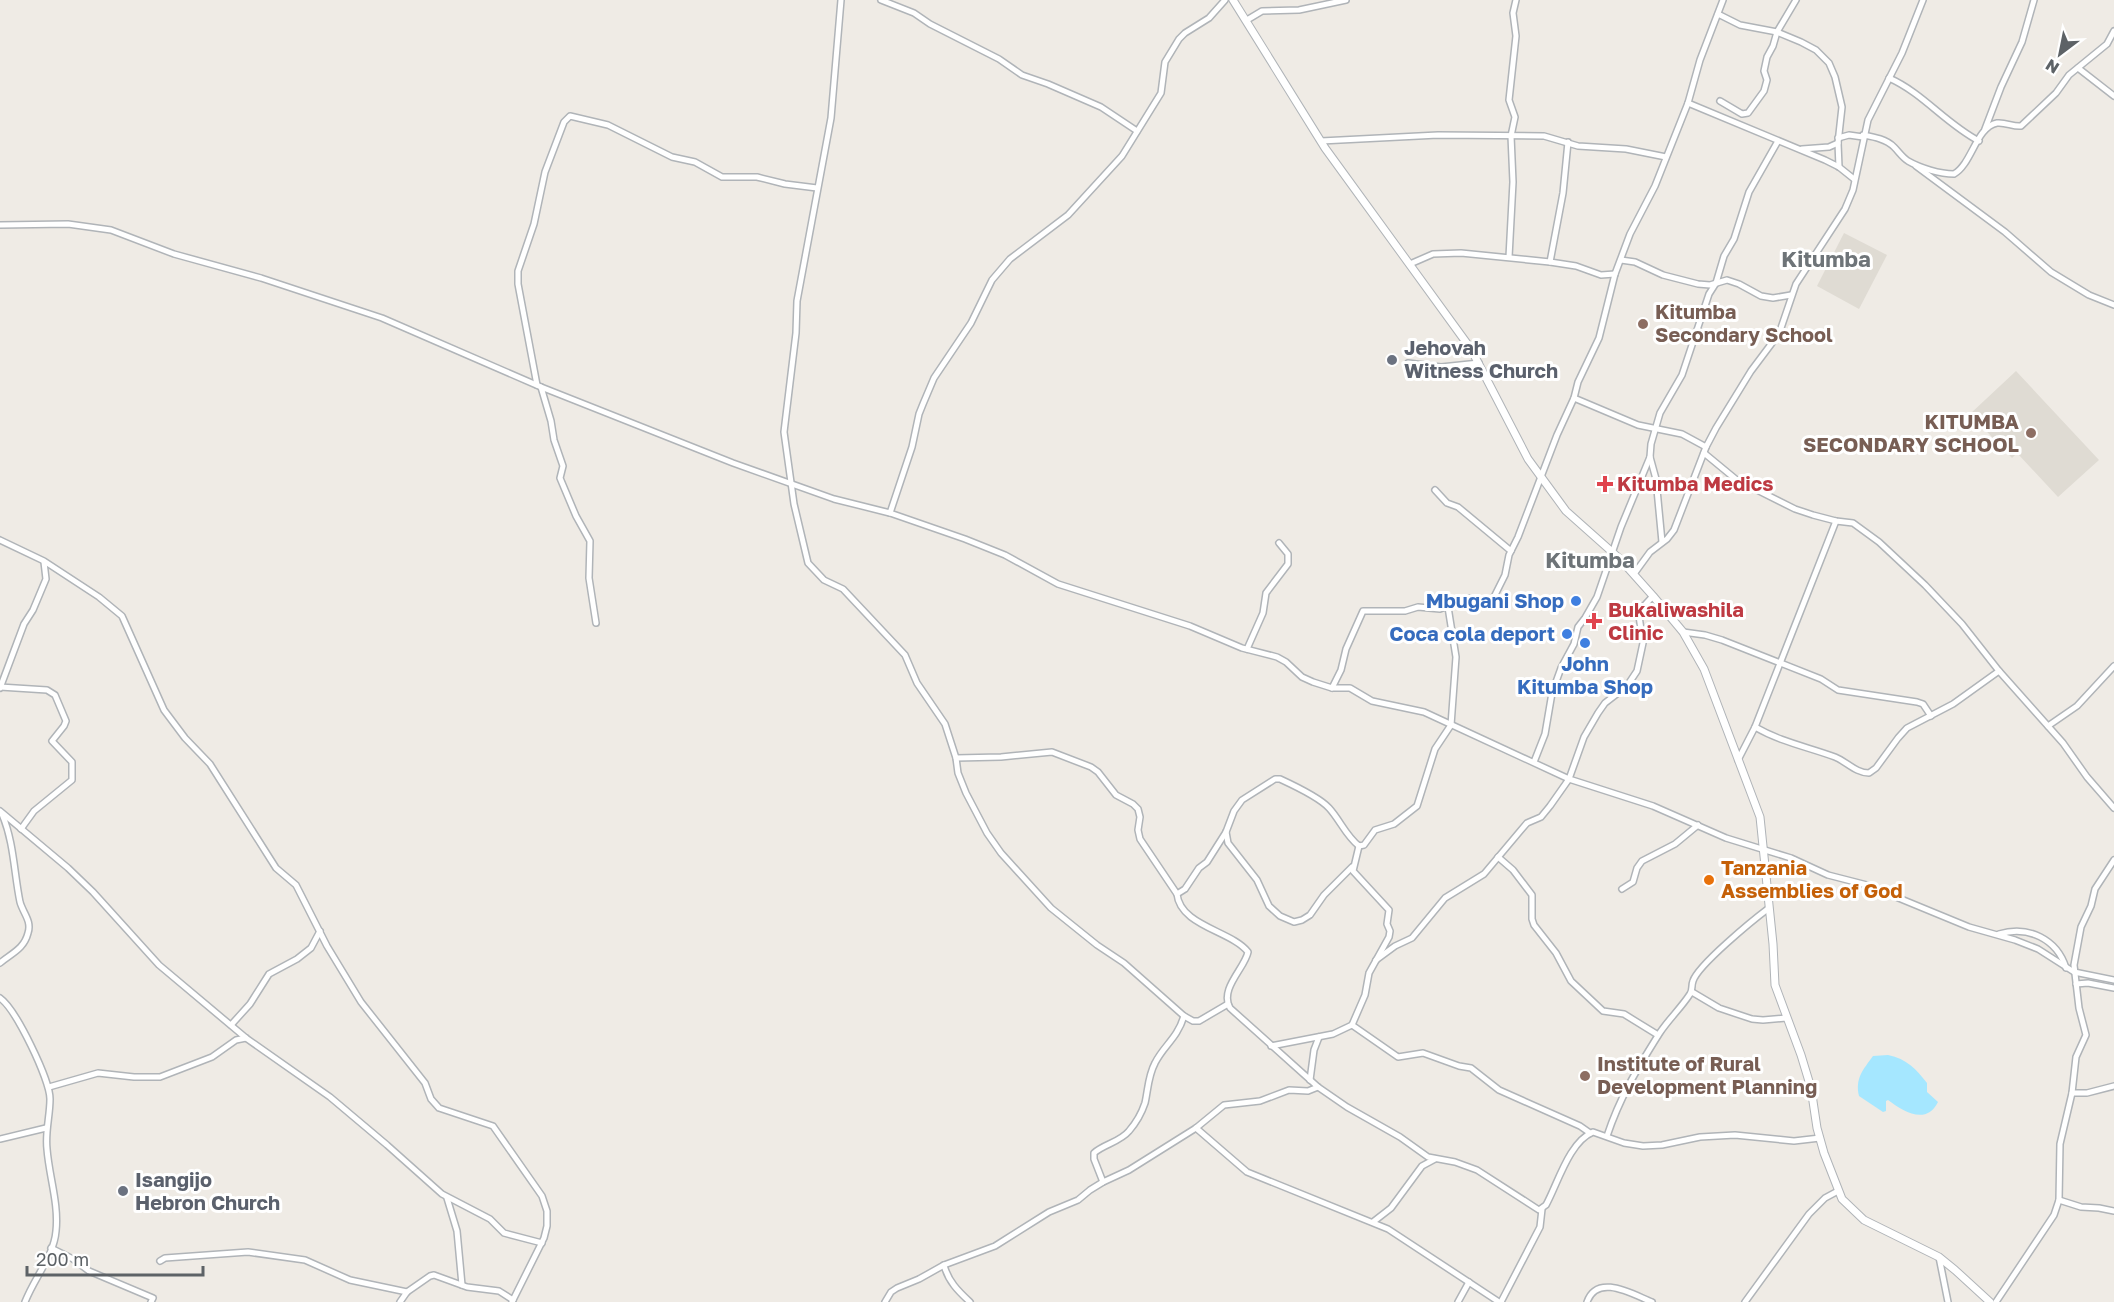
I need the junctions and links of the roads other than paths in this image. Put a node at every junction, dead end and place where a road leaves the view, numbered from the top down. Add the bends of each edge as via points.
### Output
1 (841, 0) edge
2 (881, 0) edge
3 (1225, 0) edge
4 (1233, 0) edge
5 (1346, 0) edge
6 (1516, 0) edge
7 (1723, 0) edge
8 (1796, 0) edge
9 (1923, 0) edge
10 (2034, 0) edge
11 (1718, 14) junction
12 (1247, 20) junction
13 (2114, 31) edge
14 (1777, 32) junction
15 (2078, 68) junction
16 (1889, 78) junction
17 (2114, 96) edge
18 (1720, 101) dead end
19 (1688, 103) junction
20 (1137, 131) junction
21 (1984, 131) junction
22 (1511, 136) junction
23 (1863, 136) junction
24 (1838, 140) junction
25 (1321, 141) junction
26 (1778, 141) junction
27 (1979, 141) junction
28 (1568, 142) junction
29 (1797, 149) junction
30 (1666, 157) junction
31 (1913, 163) junction
32 (1839, 167) junction
33 (1854, 178) junction
34 (817, 188) junction
35 (0, 225) edge
36 (1509, 257) junction
37 (1621, 260) junction
38 (1550, 262) junction
39 (1410, 264) junction
40 (1615, 274) junction
41 (1716, 283) junction
42 (1791, 295) junction
43 (2114, 304) edge
44 (1407, 363) dead end
45 (1479, 363) junction
46 (539, 386) junction
47 (1573, 401) junction
48 (1654, 430) junction
49 (1705, 450) junction
50 (1650, 457) junction
51 (1542, 476) junction
52 (791, 485) junction
53 (1436, 490) dead end
54 (890, 513) junction
55 (1836, 521) junction
56 (0, 540) edge
57 (1662, 542) junction
58 (1279, 543) dead end
59 (1511, 551) junction
60 (1613, 553) junction
61 (44, 561) junction
62 (1634, 574) junction
63 (1653, 596) junction
64 (1448, 607) junction
65 (596, 623) dead end
66 (1683, 632) junction
67 (1247, 649) junction
68 (1781, 663) junction
69 (2114, 666) edge
70 (1998, 671) junction
71 (0, 687) edge
72 (1332, 688) junction
73 (1931, 716) junction
74 (1451, 725) junction
75 (2048, 726) junction
76 (1755, 728) junction
77 (956, 758) junction
78 (1738, 760) junction
79 (1534, 762) junction
80 (1569, 779) junction
81 (2114, 808) edge
82 (1, 812) edge
83 (1698, 825) junction
84 (21, 829) junction
85 (1226, 832) junction
86 (1359, 846) junction
87 (1764, 850) junction
88 (1498, 857) junction
89 (2114, 860) edge
90 (1353, 866) junction
91 (1622, 889) dead end
92 (1178, 894) junction
93 (1768, 908) junction
94 (320, 931) junction
95 (1998, 934) junction
96 (1376, 960) junction
97 (0, 963) edge
98 (2066, 968) junction
99 (2074, 972) junction
100 (2114, 981) edge
101 (2076, 984) junction
102 (2114, 988) edge
103 (1692, 992) junction
104 (0, 998) edge
105 (1228, 1004) junction
106 (1184, 1016) junction
107 (1786, 1018) junction
108 (231, 1025) junction
109 (1352, 1025) junction
110 (1658, 1035) junction
111 (1319, 1037) junction
112 (246, 1038) junction
113 (1271, 1046) junction
114 (1310, 1080) junction
115 (2114, 1086) edge
116 (49, 1087) junction
117 (1318, 1087) junction
118 (2072, 1093) junction
119 (46, 1128) junction
120 (1196, 1128) junction
121 (1590, 1133) junction
122 (1607, 1136) junction
123 (1820, 1138) junction
124 (0, 1139) edge
125 (1435, 1159) junction
126 (1103, 1182) junction
127 (1838, 1191) junction
128 (447, 1198) junction
129 (2059, 1200) junction
130 (1542, 1209) junction
131 (2114, 1211) edge
132 (1373, 1222) junction
133 (542, 1243) junction
134 (51, 1248) junction
135 (1939, 1257) junction
136 (160, 1261) dead end
137 (944, 1265) junction
138 (1469, 1282) junction
139 (462, 1285) junction
140 (407, 1292) junction
141 (512, 1301) edge
142 (25, 1302) edge
143 (152, 1302) edge
144 (400, 1302) edge
145 (885, 1302) edge
146 (969, 1302) edge
147 (1458, 1302) edge
148 (1500, 1302) edge
149 (1587, 1302) edge
150 (1652, 1302) edge
151 (1745, 1302) edge
152 (1948, 1302) edge
153 (1990, 1302) edge
154 (1996, 1302) edge

1 - 34 street via 831,118
2 - 20 street via 914,13 1022,75 1101,107
3 - 20 street via 1209,18 1179,39 1165,62 1161,93
4 - 12 street
5 - 12 street via 1299,10 1262,11
6 - 22 street via 1509,96 1514,113
7 - 11 street
8 - 14 street
9 - 16 street
10 - 21 street via 2022,42
11 - 14 street via 1740,25
11 - 19 street
12 - 25 street
13 - 15 street via 2107,44
14 - 18 street via 1765,63 1767,82 1751,110 1742,114
14 - 24 street via 1809,46 1829,63 1841,103
15 - 17 street
15 - 21 street via 2021,126 1999,123
16 - 23 street
16 - 27 street
19 - 26 street
19 - 30 street
20 - 54 street via 1122,156 1068,215 1010,259 992,280 971,323 934,378
21 - 27 street
22 - 25 street via 1432,135
22 - 28 street via 1544,136
22 - 36 street
23 - 24 street
23 - 31 street via 1886,141
23 - 33 street
24 - 29 street via 1829,147
24 - 32 street
25 - 39 street
26 - 29 street
26 - 41 street via 1749,192
27 - 31 street via 1954,174
28 - 30 street
28 - 38 street
29 - 32 street
30 - 37 street
31 - 43 street via 2051,272 2089,295
32 - 33 street
33 - 42 street via 1841,217
34 - 46 street via 757,177 721,177 608,125 570,116 564,122 545,172 534,224 518,271
34 - 52 street via 797,301 784,432
35 - 46 street via 68,224 111,230 174,254 382,318
36 - 38 street
36 - 39 street via 1443,253
37 - 40 street
37 - 41 street via 1698,284
38 - 40 street
39 - 45 street
40 - 47 street via 1602,331
41 - 42 street via 1732,281 1761,296
41 - 48 street via 1682,375
42 - 49 street via 1780,331 1734,396
44 - 45 street via 1441,367
45 - 51 street via 1523,450
46 - 52 street
46 - 65 street via 563,466 560,478 590,541 589,572
47 - 48 street
47 - 51 street
48 - 49 street via 1682,434
48 - 50 street
49 - 55 street via 1744,486 1795,509
49 - 57 street via 1674,530
50 - 57 street
50 - 60 street
51 - 59 street
51 - 60 street via 1566,511
52 - 54 street
52 - 77 street via 808,563 824,580 843,589 900,648 917,683 945,724
53 - 59 street via 1447,503 1458,507
54 - 67 street via 1005,555 1058,584
55 - 68 street
55 - 70 street via 1857,525 1902,563 1962,624
56 - 61 street
57 - 62 street
58 - 67 street via 1288,554 1288,564 1266,593 1263,613
59 - 64 street via 1505,575 1491,600 1469,598
60 - 62 street
60 - 79 street via 1597,597 1578,627 1558,675 1545,734
61 - 71 street via 46,579
61 - 94 street via 122,616 164,710 210,764 276,868 296,885
62 - 63 street
63 - 66 street
63 - 80 street via 1639,616 1643,643 1637,672 1598,713 1584,737
64 - 72 street via 1363,611
64 - 74 street via 1456,657
66 - 68 street via 1722,640
66 - 78 street via 1704,669
67 - 72 street via 1283,660 1306,680
68 - 73 street via 1838,690 1923,704
68 - 76 street
69 - 75 street via 2077,706
70 - 73 street
70 - 75 street
71 - 84 street via 47,690 55,695 66,721 52,741 72,762 72,780 34,811
72 - 74 street via 1350,688 1372,701 1424,712
73 - 76 street via 1903,731 1869,773
74 - 79 street
74 - 86 street via 1435,749 1417,806 1394,824 1375,830
75 - 81 street
76 - 78 street
77 - 92 street via 1052,752 1090,767 1116,795 1138,809 1140,839
77 - 106 street via 966,793 1001,853 1051,908 1124,963
78 - 87 street via 1760,817
79 - 80 street
80 - 83 street
80 - 88 street via 1541,817 1527,823
82 - 84 street
82 - 97 street via 12,844 21,906 30,925 21,948
83 - 87 street
83 - 91 street via 1675,844 1642,861 1633,882
84 - 108 street via 90,890 159,965
85 - 86 street via 1242,800 1280,779 1323,803
85 - 90 street via 1228,843 1257,880 1269,906 1294,922 1310,915
85 - 92 street via 1207,862
86 - 90 street
87 - 93 street
87 - 95 street via 1875,888 1969,927
88 - 96 street via 1484,874 1445,898 1413,938
88 - 110 street via 1532,895 1534,925 1571,981 1603,1011 1624,1014
89 - 99 street via 2097,885 2081,927
90 - 96 street via 1358,878 1389,910 1389,937
92 - 105 street via 1183,908 1196,920 1248,952 1235,975
93 - 103 street via 1703,967 1693,980
93 - 107 street via 1775,985
94 - 108 street via 311,948 269,974
94 - 133 street via 361,1002 425,1083 435,1105 497,1130 542,1196 547,1211
95 - 98 street via 2038,949
95 - 98 street via 2017,930 2036,934 2060,953
96 - 109 street
98 - 99 street
99 - 100 street
99 - 101 street
101 - 102 street
101 - 118 street via 2086,1035 2076,1058
103 - 107 street via 1719,1008 1752,1018
103 - 110 street
104 - 116 street via 14,1014
105 - 106 street via 1198,1021
105 - 113 street
106 - 126 street via 1176,1036 1155,1062 1144,1103 1133,1125 1121,1138 1094,1153
107 - 123 street via 1802,1054
108 - 112 street
109 - 111 street
109 - 121 street via 1398,1057 1423,1053 1470,1068 1498,1090
110 - 122 street via 1622,1096
111 - 113 street
111 - 114 street
112 - 116 street via 236,1040 212,1057 160,1077 105,1072
112 - 128 street via 330,1097
113 - 114 street
114 - 117 street
115 - 118 street
116 - 119 street
117 - 120 street via 1224,1105
117 - 125 street via 1421,1154
118 - 129 street via 2060,1144
119 - 124 street
119 - 134 street via 56,1205 57,1231
120 - 126 street via 1130,1170
120 - 132 street via 1247,1172
121 - 122 street
121 - 130 street via 1570,1153
122 - 123 street via 1643,1146 1735,1135 1794,1141
123 - 127 street
125 - 130 street via 1477,1170 1536,1209
125 - 132 street via 1422,1166 1391,1208
126 - 137 street via 995,1246
127 - 135 street via 1864,1220
127 - 151 street via 1824,1198 1809,1214
128 - 133 street via 490,1219 504,1233
128 - 139 street via 457,1231
129 - 131 street
129 - 154 street via 2054,1215
130 - 148 street via 1540,1227
132 - 138 street
133 - 141 street
134 - 142 street
134 - 143 street via 89,1271 153,1298
135 - 152 street
135 - 153 street
136 - 140 street via 248,1252 305,1260 350,1280
137 - 145 street via 891,1292
137 - 146 street via 957,1291
138 - 147 street
138 - 148 street
139 - 140 street via 430,1276
139 - 141 street via 499,1291
140 - 144 street
149 - 150 street via 1600,1286

